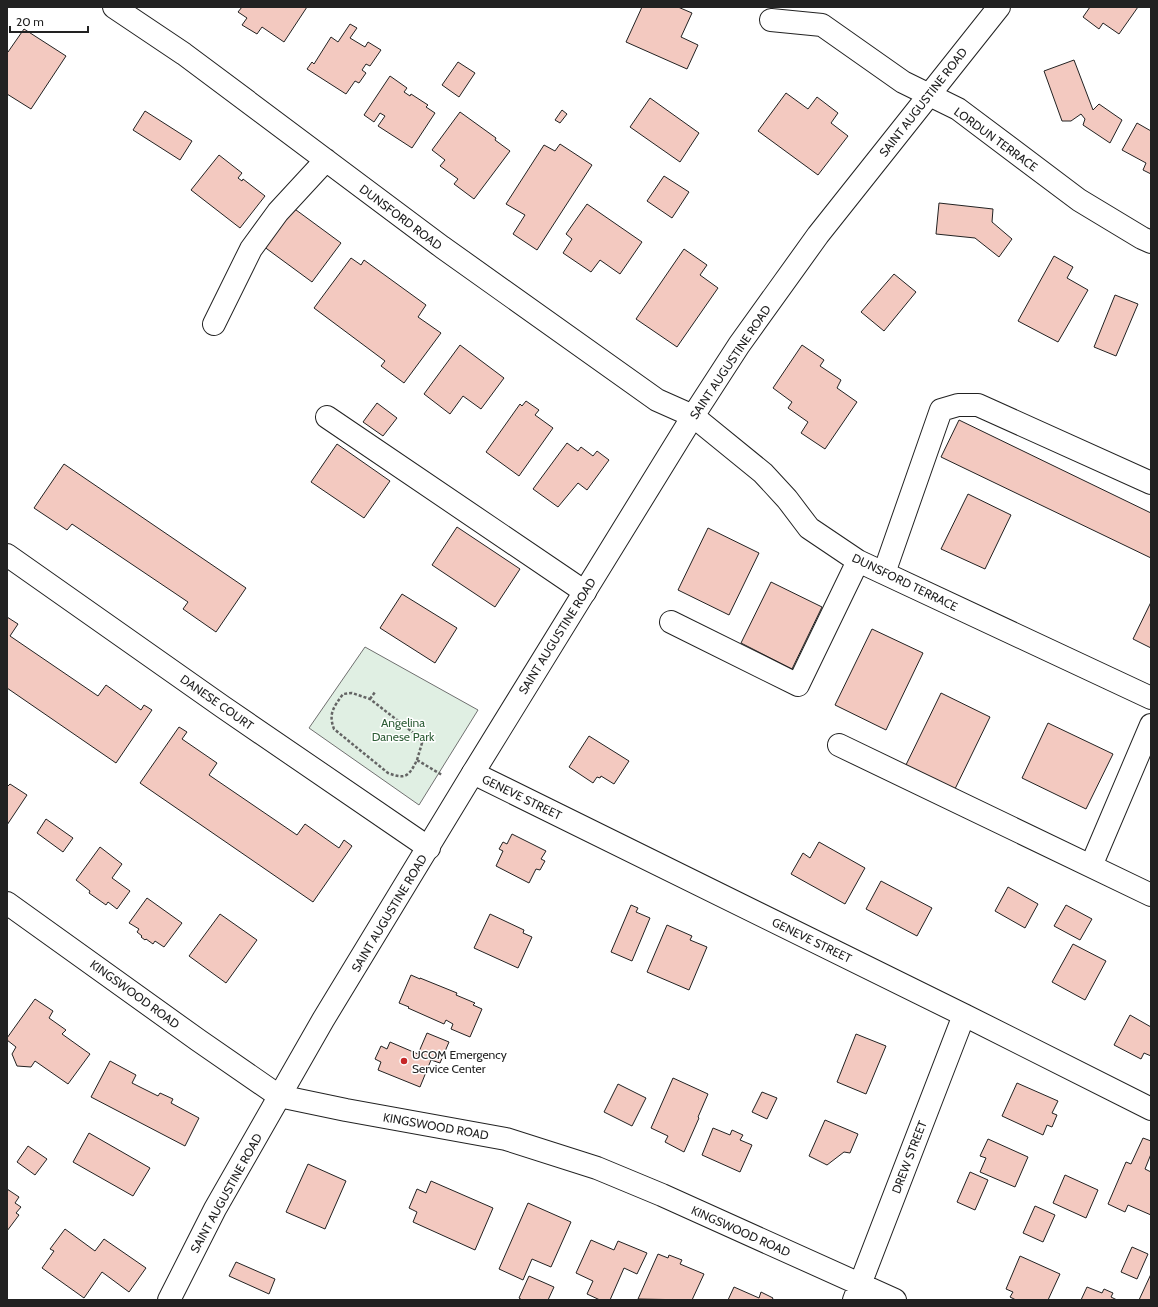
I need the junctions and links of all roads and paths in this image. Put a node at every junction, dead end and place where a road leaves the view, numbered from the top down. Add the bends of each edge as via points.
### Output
1 (114, 7) edge
2 (998, 7) edge
3 (771, 20) dead end
4 (929, 94) junction
5 (326, 160) junction
6 (1151, 242) edge
7 (214, 324) dead end
8 (694, 416) junction
9 (327, 417) dead end
10 (1151, 483) edge
11 (7, 555) edge
12 (858, 561) junction
13 (884, 573) junction
14 (584, 592) junction
15 (671, 622) dead end
16 (375, 692) dead end
17 (370, 698) junction
18 (1151, 698) edge
19 (1151, 725) edge
20 (839, 745) dead end
21 (418, 760) junction
22 (473, 772) junction
23 (442, 775) dead end
24 (429, 848) junction
25 (1091, 866) junction
26 (1151, 895) edge
27 (7, 903) edge
28 (964, 1015) junction
29 (279, 1096) junction
30 (1151, 1109) edge
31 (857, 1292) edge
32 (169, 1300) edge
33 (895, 1300) edge

1 - 5 street, DUNSFORD ROAD via 184,54
2 - 4 street, SAINT AUGUSTINE ROAD
3 - 4 street, LORDUN TERRACE via 822,25 903,82
4 - 6 street, LORDUN TERRACE via 958,109 1079,200
4 - 8 street, SAINT AUGUSTINE ROAD via 813,242 739,345
5 - 7 street via 278,212 251,249
5 - 8 street, DUNSFORD ROAD via 442,247 657,400
8 - 12 street, DUNSFORD TERRACE via 763,473 809,528
8 - 14 street, SAINT AUGUSTINE ROAD
9 - 14 street
10 - 13 street via 978,406 958,405 940,410
11 - 24 street, DANESE COURT
12 - 13 street, DUNSFORD TERRACE
12 - 15 street via 798,685
13 - 18 street, DUNSFORD TERRACE
14 - 22 street, SAINT AUGUSTINE ROAD
16 - 17 path
17 - 21 path via 415,734 422,743
17 - 21 path via 352,693 343,694 332,711 331,721 334,729 388,773 398,777 405,776 411,771
19 - 25 street
20 - 25 street
21 - 23 path
22 - 24 street, SAINT AUGUSTINE ROAD
22 - 28 street, GENEVE STREET
24 - 29 street, SAINT AUGUSTINE ROAD
25 - 26 street
27 - 29 street, KINGSWOOD ROAD
28 - 30 street, GENEVE STREET
28 - 31 street, DREW STREET
29 - 31 street, KINGSWOOD ROAD via 506,1140 597,1168 662,1195
29 - 32 street, SAINT AUGUSTINE ROAD via 215,1209
31 - 33 street, KINGSWOOD ROAD

